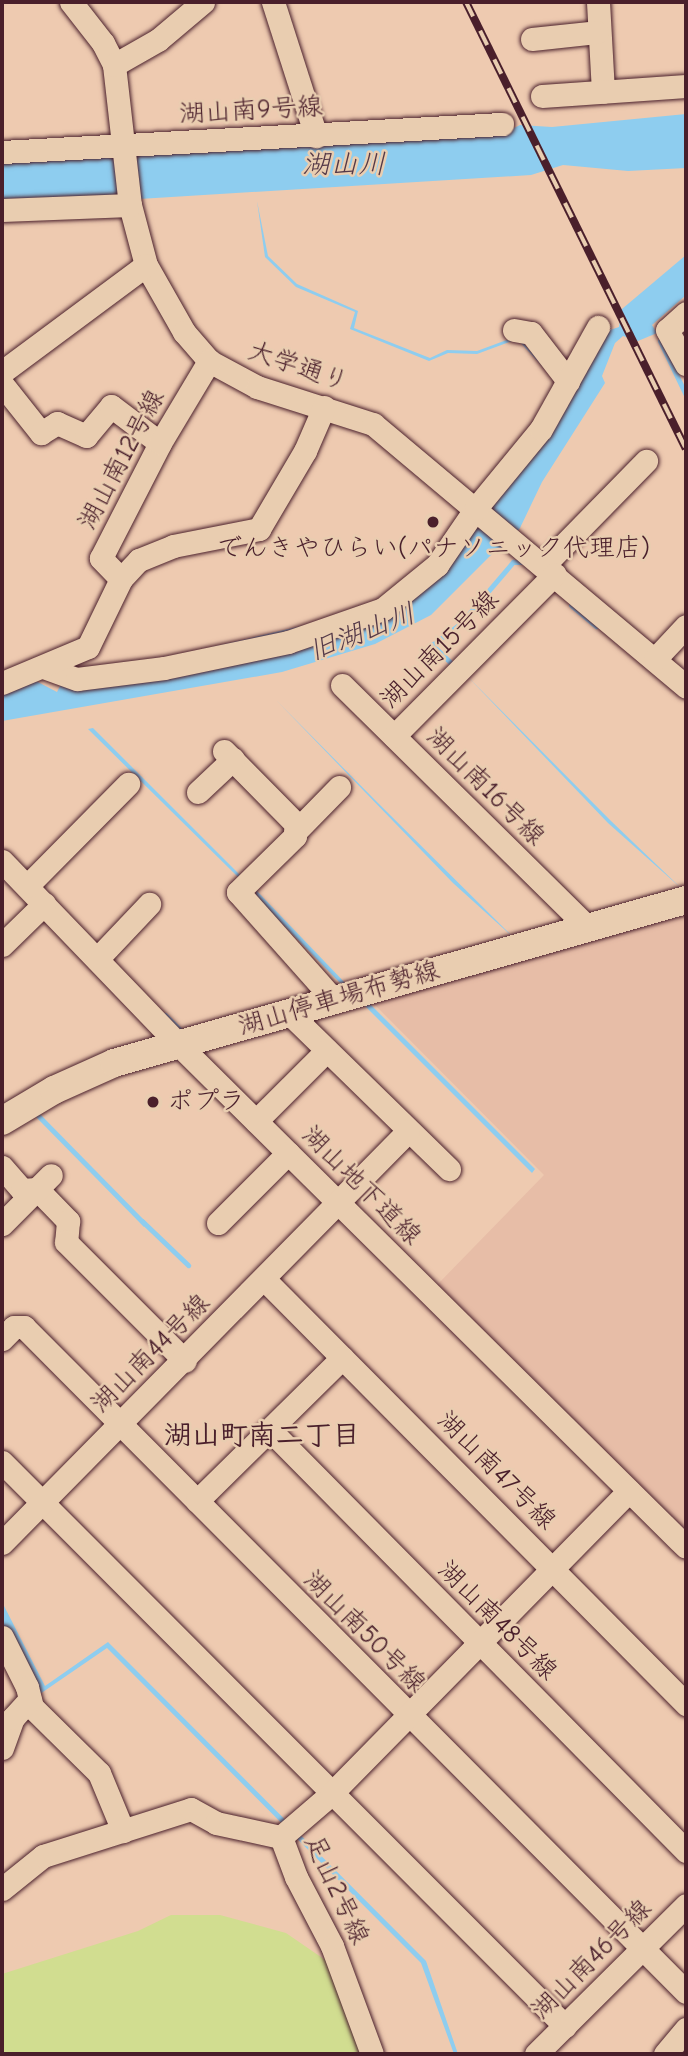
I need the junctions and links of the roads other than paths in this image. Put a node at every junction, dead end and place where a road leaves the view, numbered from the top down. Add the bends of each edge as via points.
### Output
1 (71, 2) edge
2 (203, 2) edge
3 (273, 2) edge
4 (598, 2) edge
5 (597, 32) junction
6 (532, 38) dead end
7 (114, 65) junction
8 (686, 86) edge
9 (603, 92) junction
10 (541, 96) dead end
11 (502, 124) dead end
12 (316, 136) junction
13 (124, 147) junction
14 (2, 152) edge
15 (130, 204) junction
16 (2, 210) edge
17 (146, 265) junction
18 (686, 313) edge
19 (598, 327) dead end
20 (514, 330) dead end
21 (209, 361) junction
22 (686, 364) edge
23 (2, 372) edge
24 (568, 382) junction
25 (2, 384) edge
26 (324, 407) junction
27 (160, 443) junction
28 (646, 461) dead end
29 (478, 509) junction
30 (549, 569) junction
31 (121, 579) junction
32 (686, 626) edge
33 (655, 659) junction
34 (46, 668) junction
35 (2, 683) edge
36 (342, 684) dead end
37 (686, 687) edge
38 (394, 736) junction
39 (128, 784) dead end
40 (339, 787) dead end
41 (198, 792) dead end
42 (295, 832) junction
43 (2, 861) edge
44 (27, 886) junction
45 (686, 900) edge
46 (44, 904) junction
47 (149, 904) dead end
48 (588, 928) junction
49 (2, 944) edge
50 (97, 959) junction
51 (332, 999) junction
52 (288, 1012) junction
53 (179, 1045) junction
54 (327, 1051) junction
55 (2, 1121) edge
56 (256, 1121) junction
57 (408, 1131) junction
58 (288, 1153) junction
59 (2, 1167) edge
60 (449, 1169) dead end
61 (44, 1182) junction
62 (337, 1202) junction
63 (218, 1223) dead end
64 (2, 1224) edge
65 (265, 1280) junction
66 (2, 1339) edge
67 (342, 1358) junction
68 (185, 1362) junction
69 (120, 1426) junction
70 (270, 1430) junction
71 (2, 1462) edge
72 (629, 1491) junction
73 (197, 1501) junction
74 (42, 1502) junction
75 (2, 1543) edge
76 (686, 1547) edge
77 (555, 1569) junction
78 (2, 1637) edge
79 (480, 1644) junction
80 (30, 1699) junction
81 (686, 1704) edge
82 (408, 1716) junction
83 (2, 1748) edge
84 (331, 1794) junction
85 (123, 1831) junction
86 (281, 1836) junction
87 (686, 1851) edge
88 (2, 1888) edge
89 (686, 1905) edge
90 (641, 1951) junction
91 (686, 1993) edge
92 (565, 2026) junction
93 (686, 2029) edge
94 (372, 2054) edge
95 (537, 2054) edge
96 (665, 2054) edge

1 - 7 street
2 - 7 street via 158,40
3 - 12 street
4 - 5 street
5 - 6 street
5 - 9 street
7 - 13 street
8 - 9 street
9 - 10 street
11 - 12 street, 湖山南9号線
12 - 13 street, 湖山南9号線
13 - 14 street, 湖山南9号線
13 - 15 street, 大学通り
15 - 16 street
15 - 17 street, 大学通り
17 - 21 street, 大学通り via 184,332
17 - 23 street
18 - 22 street via 667,330
19 - 24 street
20 - 24 street via 531,333
21 - 26 street, 大学通り via 257,387
21 - 27 street, 湖山南12号線
24 - 29 street via 541,429
25 - 27 street via 41,433 57,423 86,436 111,406
26 - 29 street, 大学通り via 373,424
26 - 31 street via 305,451 259,529 173,545 139,561
27 - 31 street, 湖山南12号線 via 101,558
28 - 30 street, 湖山南15号線
29 - 30 street, 大学通り
29 - 34 street via 437,565 399,598 367,616 288,642 164,668 76,679
30 - 33 street
30 - 38 street, 湖山南15号線
31 - 34 street via 88,648
32 - 33 street
33 - 37 street
34 - 35 street
36 - 38 street, 湖山南16号線
38 - 48 street, 湖山南16号線
39 - 44 street
40 - 42 street
41 - 42 street via 229,755 296,824
42 - 51 street via 238,892
43 - 44 street, 湖山地下道線
44 - 46 street, 湖山地下道線
45 - 48 main road, 湖山停車場布勢線
46 - 49 street
46 - 50 street, 湖山地下道線
47 - 50 street
48 - 51 main road, 湖山停車場布勢線
50 - 53 street, 湖山地下道線
51 - 52 main road, 湖山停車場布勢線
52 - 53 main road, 湖山停車場布勢線
52 - 54 street
53 - 55 main road, 湖山停車場布勢線 via 114,1063 54,1090
53 - 56 street, 湖山地下道線
54 - 56 street
54 - 57 street
56 - 58 street, 湖山地下道線
57 - 60 street
57 - 62 street, 湖山南44号線
58 - 62 street, 湖山地下道線
58 - 63 street
59 - 61 street via 22,1190
61 - 64 street
61 - 68 street via 68,1221 66,1242
62 - 65 street, 湖山南44号線
62 - 72 street, 湖山地下道線
65 - 67 street, 湖山南47号線
65 - 68 street, 湖山南44号線
66 - 69 street, 湖山南50号線 via 14,1327 24,1327
67 - 70 street
67 - 77 street, 湖山南47号線
68 - 69 street, 湖山南44号線
69 - 73 street, 湖山南50号線
69 - 74 street, 湖山南44号線
70 - 73 street
70 - 79 street, 湖山南48号線
71 - 74 street
72 - 76 street, 湖山地下道線
72 - 77 street
73 - 82 street, 湖山南50号線
74 - 75 street, 湖山南44号線
74 - 84 street
77 - 79 street
77 - 81 street, 湖山南47号線
78 - 80 street
79 - 82 street
79 - 87 street, 湖山南48号線
80 - 83 street via 13,1718
80 - 85 street via 52,1730 99,1773
82 - 84 street
82 - 90 street, 湖山南50号線
84 - 86 street
84 - 92 street
85 - 86 street, 足山2号線 via 191,1809 216,1823
85 - 88 street, 足山2号線 via 43,1856
86 - 94 street, 足山2号線 via 296,1877 332,1946
89 - 90 street, 湖山南46号線
90 - 91 street, 湖山南50号線
90 - 92 street, 湖山南46号線
92 - 95 street, 湖山南46号線
93 - 96 street

